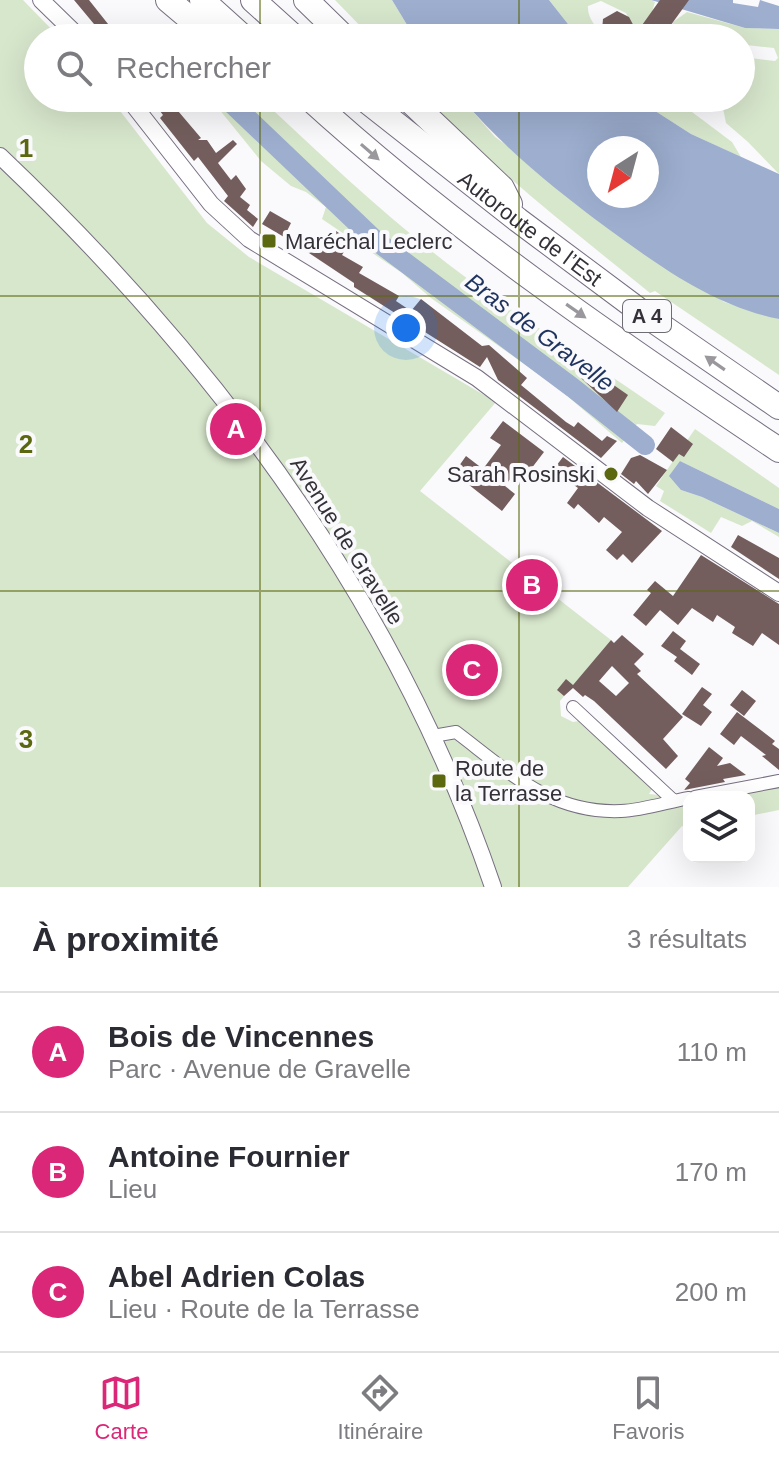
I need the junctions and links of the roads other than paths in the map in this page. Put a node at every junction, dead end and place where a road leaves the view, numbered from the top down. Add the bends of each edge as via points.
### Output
1 (41, 0) edge
2 (168, 0) edge
3 (202, 0) edge
4 (253, 0) edge
5 (306, 0) edge
6 (66, 24) edge
7 (196, 24) edge
8 (229, 24) edge
9 (280, 24) edge
10 (331, 24) edge
11 (139, 112) edge
12 (323, 112) edge
13 (381, 112) edge
14 (422, 112) edge
15 (0, 156) edge
16 (518, 220) junction
17 (779, 407) edge
18 (779, 450) edge
19 (779, 593) edge
20 (573, 707) dead end
21 (433, 736) junction
22 (779, 781) edge
23 (728, 791) edge
24 (683, 800) edge
25 (674, 801) junction
26 (493, 887) edge

1 - 6 street
2 - 7 highway
3 - 8 highway
4 - 9 highway
5 - 10 highway
11 - 19 street via 211,204 249,239 477,378 648,508
12 -> 18 highway, Autoroute de l’Est / A 4 via 555,296
13 - 16 highway, Autoroute de l’Est / A 4
14 - 16 highway via 502,188
15 - 21 street, Avenue de Gravelle via 142,302 274,467 363,602
17 -> 16 highway, Autoroute de l’Est / A 4
20 - 25 street
21 - 25 street via 456,732 533,788 576,808 622,811
21 - 26 street, Avenue de Gravelle
22 - 23 street
24 - 25 street

